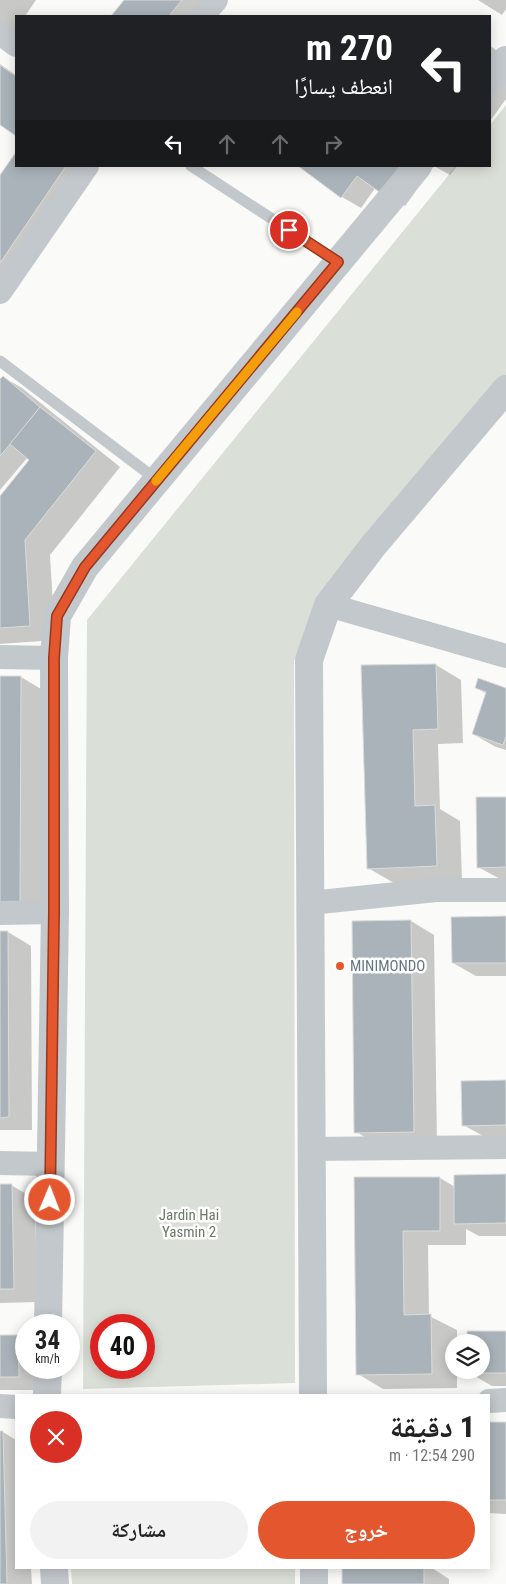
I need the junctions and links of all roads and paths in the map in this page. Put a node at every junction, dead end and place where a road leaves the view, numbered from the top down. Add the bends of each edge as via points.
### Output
1 (216, 0) edge
2 (203, 15) edge
3 (0, 33) edge
4 (15, 44) edge
5 (506, 60) edge
6 (491, 78) edge
7 (86, 167) edge
8 (193, 167) edge
9 (417, 167) edge
10 (338, 262) junction
11 (0, 292) edge
12 (0, 361) edge
13 (506, 389) edge
14 (157, 480) junction
15 (328, 605) junction
16 (506, 656) edge
17 (0, 657) edge
18 (54, 658) junction
19 (506, 890) edge
20 (310, 903) junction
21 (54, 912) junction
22 (0, 913) edge
23 (506, 1147) edge
24 (311, 1149) junction
25 (0, 1163) edge
26 (51, 1164) junction
27 (48, 1314) edge
28 (48, 1379) edge
29 (47, 1394) edge
30 (312, 1394) edge
31 (506, 1400) edge
32 (490, 1401) edge
33 (0, 1406) edge
34 (15, 1406) edge
35 (54, 1569) edge
36 (314, 1569) edge
37 (55, 1584) edge
38 (314, 1584) edge

1 - 2 street
3 - 4 street
5 - 6 street
7 - 11 street
8 - 10 lane
9 - 10 street
10 - 14 street
12 - 14 lane
13 - 15 street via 373,546
14 - 18 street via 85,567 57,616
15 - 16 street
15 - 20 street via 309,660
17 - 18 street
18 - 21 street
19 - 20 street via 436,890
20 - 24 street
21 - 22 street
21 - 26 street
23 - 24 street
24 - 30 street
25 - 26 street
26 - 27 street
28 - 29 street
31 - 32 street
33 - 34 street
35 - 37 street
36 - 38 street

